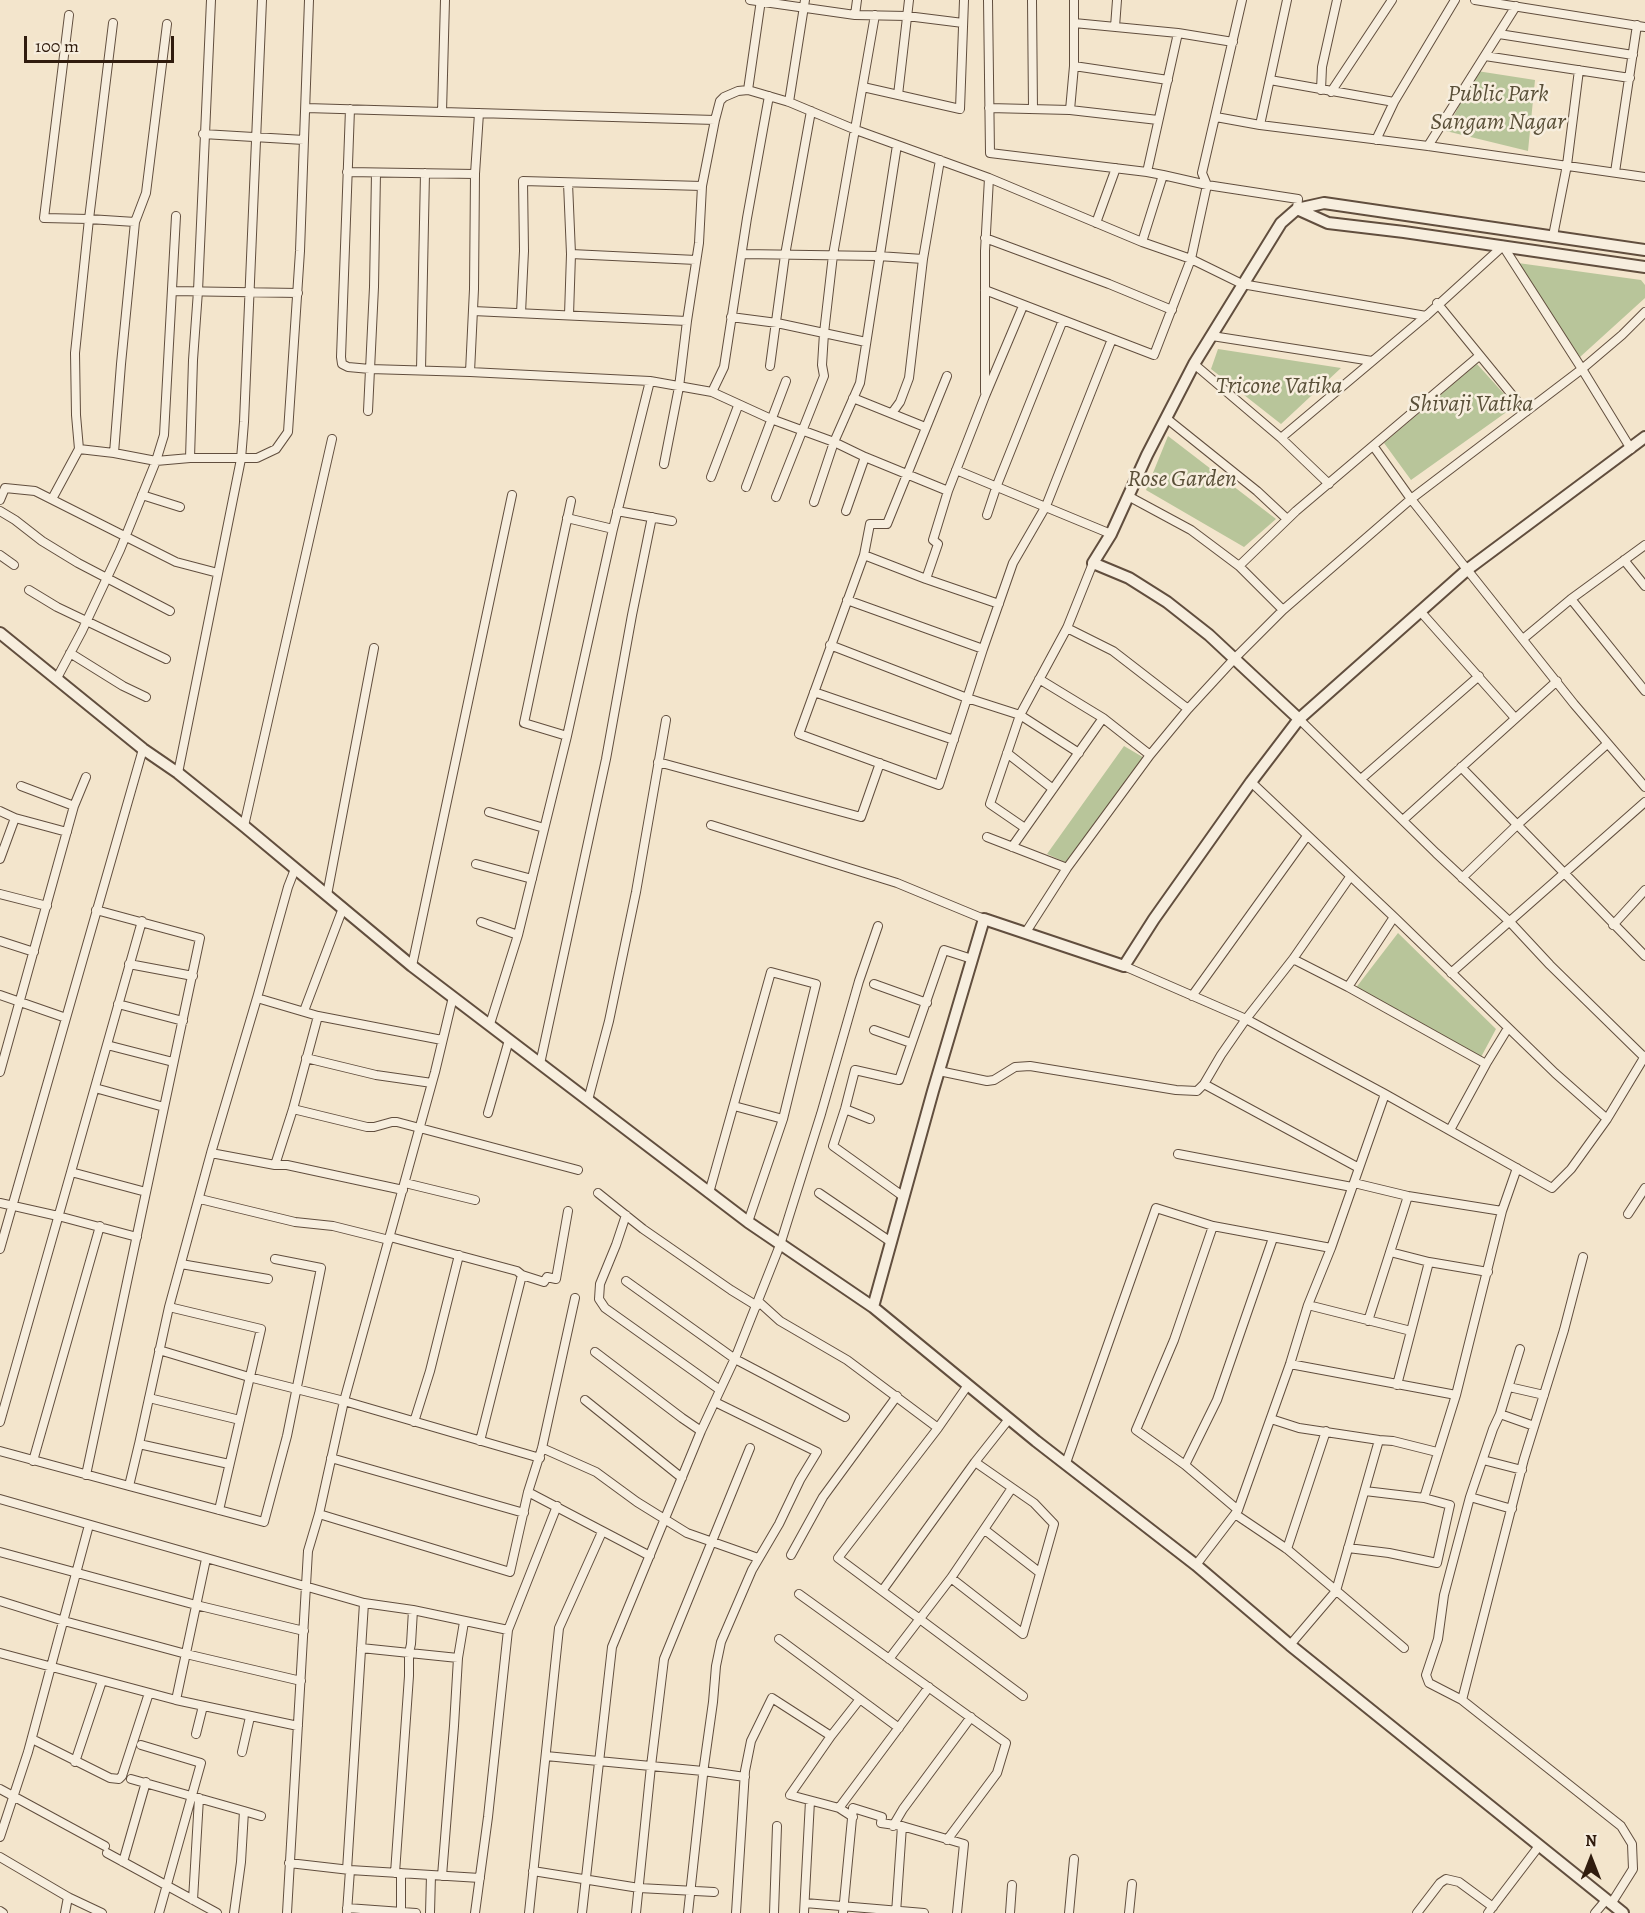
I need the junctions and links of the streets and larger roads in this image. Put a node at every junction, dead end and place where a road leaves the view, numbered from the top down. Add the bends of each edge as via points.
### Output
1 (211, 0) edge
2 (262, 0) edge
3 (309, 0) edge
4 (445, 0) edge
5 (750, 0) edge
6 (857, 0) edge
7 (909, 0) edge
8 (964, 0) edge
9 (988, 0) edge
10 (1032, 0) edge
11 (1074, 0) edge
12 (1117, 0) edge
13 (1242, 0) edge
14 (1287, 0) edge
15 (1337, 0) edge
16 (1392, 0) edge
17 (1455, 0) edge
18 (1475, 0) edge
19 (761, 1) edge
20 (805, 3) edge
21 (1516, 6) junction
22 (69, 15) dead end
23 (855, 15) junction
24 (875, 15) junction
25 (907, 16) junction
26 (963, 22) junction
27 (113, 23) dead end
28 (1074, 23) junction
29 (167, 24) dead end
30 (1641, 26) edge
31 (1115, 27) junction
32 (1178, 33) junction
33 (1499, 34) junction
34 (1233, 42) junction
35 (1633, 55) junction
36 (1485, 56) junction
37 (1074, 66) junction
38 (1579, 70) junction
39 (1630, 78) junction
40 (1168, 80) junction
41 (1270, 80) junction
42 (863, 87) junction
43 (748, 90) junction
44 (1321, 90) junction
45 (1331, 92) junction
46 (898, 95) junction
47 (769, 96) junction
48 (789, 102) junction
49 (1394, 102) junction
50 (306, 108) junction
51 (989, 108) junction
52 (350, 109) junction
53 (1033, 109) junction
54 (1070, 110) junction
55 (811, 111) junction
56 (442, 112) junction
57 (479, 113) junction
58 (1216, 117) junction
59 (715, 120) junction
60 (1158, 120) junction
61 (1260, 125) junction
62 (856, 130) junction
63 (203, 134) junction
64 (256, 137) junction
65 (304, 140) junction
66 (1376, 140) junction
67 (897, 145) junction
68 (1428, 146) junction
69 (940, 160) junction
70 (1567, 165) junction
71 (1116, 168) junction
72 (348, 171) junction
73 (1147, 171) junction
74 (376, 172) junction
75 (1615, 172) junction
76 (425, 173) junction
77 (475, 174) junction
78 (1163, 175) junction
79 (1645, 177) edge
80 (988, 178) junction
81 (568, 183) junction
82 (1207, 185) junction
83 (702, 186) junction
84 (1297, 209) junction
85 (176, 216) dead end
86 (89, 219) junction
87 (135, 222) junction
88 (1096, 223) junction
89 (1553, 236) junction
90 (986, 238) junction
91 (1142, 242) junction
92 (1503, 246) junction
93 (1645, 250) edge
94 (571, 254) junction
95 (742, 254) junction
96 (785, 255) junction
97 (833, 255) junction
98 (878, 256) junction
99 (1191, 258) junction
100 (923, 259) junction
101 (696, 260) junction
102 (1645, 267) edge
103 (1242, 284) junction
104 (985, 290) junction
105 (172, 291) junction
106 (198, 291) junction
107 (249, 292) junction
108 (298, 293) junction
109 (1437, 303) junction
110 (1023, 306) junction
111 (1172, 310) junction
112 (473, 311) junction
113 (1645, 312) edge
114 (521, 313) junction
115 (569, 315) junction
116 (731, 316) junction
117 (1426, 316) junction
118 (1062, 320) junction
119 (687, 321) junction
120 (777, 323) junction
121 (824, 333) junction
122 (1212, 336) junction
123 (1112, 339) junction
124 (866, 342) junction
125 (1479, 356) junction
126 (1372, 361) junction
127 (1194, 364) junction
128 (770, 366) dead end
129 (370, 369) junction
130 (1582, 369) junction
131 (421, 370) junction
132 (470, 372) junction
133 (947, 376) dead end
134 (650, 381) junction
135 (786, 381) dead end
136 (679, 387) junction
137 (712, 392) junction
138 (985, 396) junction
139 (852, 398) junction
140 (738, 406) junction
141 (368, 411) dead end
142 (1526, 412) junction
143 (892, 413) junction
144 (1166, 418) junction
145 (771, 419) junction
146 (925, 427) junction
147 (803, 432) junction
148 (1645, 437) edge
149 (1281, 438) junction
150 (332, 439) dead end
151 (834, 442) junction
152 (1374, 447) junction
153 (79, 449) junction
154 (1631, 449) junction
155 (114, 453) junction
156 (865, 457) junction
157 (190, 458) junction
158 (241, 459) junction
159 (156, 461) junction
160 (664, 464) dead end
161 (956, 470) junction
162 (907, 474) junction
163 (711, 477) dead end
164 (1329, 484) junction
165 (997, 485) junction
166 (746, 487) dead end
167 (948, 490) junction
168 (1, 495) edge
169 (142, 495) junction
170 (512, 495) dead end
171 (1128, 496) junction
172 (776, 497) dead end
173 (52, 498) junction
174 (1411, 499) junction
175 (571, 501) dead end
176 (814, 502) dead end
177 (1046, 506) junction
178 (180, 507) dead end
179 (0, 511) edge
180 (617, 511) junction
181 (846, 512) dead end
182 (987, 515) dead end
183 (652, 517) junction
184 (567, 518) junction
185 (1287, 519) junction
186 (672, 521) dead end
187 (613, 529) junction
188 (1111, 534) junction
189 (125, 536) junction
190 (1645, 545) edge
191 (0, 555) edge
192 (864, 555) junction
193 (1624, 560) junction
194 (1093, 564) junction
195 (14, 565) dead end
196 (1239, 566) junction
197 (1468, 569) junction
198 (218, 573) junction
199 (106, 578) junction
200 (926, 579) junction
201 (1645, 586) edge
202 (29, 590) dead end
203 (1571, 599) junction
204 (847, 600) junction
205 (999, 604) junction
206 (170, 610) dead end
207 (1283, 610) junction
208 (1420, 611) junction
209 (87, 620) junction
210 (1066, 628) junction
211 (0, 633) edge
212 (1523, 639) junction
213 (830, 645) junction
214 (374, 648) dead end
215 (983, 648) junction
216 (70, 653) junction
217 (1234, 658) junction
218 (166, 659) dead end
219 (1479, 676) junction
220 (57, 678) junction
221 (1039, 679) junction
222 (1557, 681) junction
223 (1645, 691) edge
224 (814, 692) junction
225 (146, 697) dead end
226 (967, 698) junction
227 (1188, 710) junction
228 (1020, 716) junction
229 (1103, 718) junction
230 (1515, 718) junction
231 (1299, 719) junction
232 (666, 720) dead end
233 (567, 736) junction
234 (954, 740) junction
235 (1607, 744) junction
236 (143, 749) junction
237 (1006, 753) junction
238 (1079, 753) junction
239 (1150, 755) junction
240 (658, 762) junction
241 (880, 763) junction
242 (1461, 767) junction
243 (178, 773) junction
244 (86, 777) dead end
245 (1361, 779) junction
246 (1251, 782) junction
247 (21, 786) dead end
248 (1645, 787) edge
249 (1053, 789) junction
250 (1645, 802) edge
251 (74, 806) junction
252 (0, 812) edge
253 (489, 812) dead end
254 (15, 818) junction
255 (1403, 820) junction
256 (244, 825) junction
257 (711, 825) dead end
258 (1517, 825) junction
259 (544, 828) junction
260 (1025, 828) junction
261 (67, 832) junction
262 (1307, 836) junction
263 (987, 837) dead end
264 (1012, 847) junction
265 (0, 860) edge
266 (476, 864) dead end
267 (1067, 868) junction
268 (295, 869) junction
269 (1564, 875) junction
270 (1350, 877) junction
271 (1462, 878) junction
272 (532, 879) junction
273 (1645, 890) edge
274 (0, 894) edge
275 (327, 896) junction
276 (47, 906) junction
277 (343, 908) junction
278 (96, 910) junction
279 (1394, 917) junction
280 (984, 919) junction
281 (142, 921) junction
282 (481, 922) dead end
283 (1510, 922) junction
284 (1613, 925) junction
285 (878, 926) dead end
286 (1026, 932) junction
287 (518, 935) junction
288 (0, 941) edge
289 (34, 952) junction
290 (1645, 956) edge
291 (972, 959) junction
292 (1293, 959) junction
293 (129, 964) junction
294 (412, 966) junction
295 (1124, 966) junction
296 (1451, 973) junction
297 (193, 976) junction
298 (874, 984) dead end
299 (1348, 987) junction
300 (0, 995) edge
301 (1191, 996) junction
302 (453, 997) junction
303 (257, 998) junction
304 (19, 1001) junction
305 (927, 1003) junction
306 (118, 1004) junction
307 (304, 1011) junction
308 (318, 1016) junction
309 (66, 1018) junction
310 (1246, 1019) junction
311 (183, 1021) junction
312 (490, 1024) junction
313 (1508, 1028) junction
314 (874, 1030) dead end
315 (442, 1040) junction
316 (509, 1040) junction
317 (911, 1043) junction
318 (107, 1045) junction
319 (1645, 1057) edge
320 (306, 1058) junction
321 (173, 1062) junction
322 (540, 1064) junction
323 (1486, 1064) junction
324 (939, 1071) junction
325 (0, 1072) edge
326 (432, 1083) junction
327 (1204, 1084) junction
328 (95, 1088) junction
329 (1385, 1094) junction
330 (588, 1100) junction
331 (734, 1106) junction
332 (164, 1107) junction
333 (293, 1109) junction
334 (845, 1109) junction
335 (488, 1113) dead end
336 (783, 1119) junction
337 (870, 1119) dead end
338 (1607, 1119) junction
339 (420, 1128) junction
340 (1450, 1130) junction
341 (211, 1153) junction
342 (1178, 1154) dead end
343 (275, 1165) junction
344 (1359, 1168) junction
345 (1517, 1168) junction
346 (578, 1170) dead end
347 (71, 1172) junction
348 (1353, 1185) junction
349 (404, 1186) junction
350 (1645, 1188) edge
351 (146, 1192) junction
352 (598, 1193) dead end
353 (709, 1193) junction
354 (819, 1193) dead end
355 (1408, 1196) junction
356 (904, 1197) junction
357 (200, 1199) junction
358 (475, 1200) dead end
359 (0, 1203) edge
360 (12, 1207) junction
361 (568, 1211) dead end
362 (1502, 1211) junction
363 (1628, 1214) dead end
364 (626, 1215) junction
365 (58, 1216) junction
366 (748, 1222) junction
367 (100, 1226) junction
368 (1213, 1226) junction
369 (136, 1237) junction
370 (389, 1238) junction
371 (1272, 1238) junction
372 (891, 1242) junction
373 (780, 1245) junction
374 (1331, 1248) junction
375 (0, 1250) edge
376 (1390, 1252) junction
377 (459, 1255) junction
378 (1583, 1257) dead end
379 (275, 1259) dead end
380 (1429, 1262) junction
381 (181, 1264) junction
382 (1488, 1272) junction
383 (522, 1275) junction
384 (268, 1280) dead end
385 (626, 1281) dead end
386 (576, 1298) dead end
387 (758, 1304) junction
388 (1308, 1305) junction
389 (169, 1307) junction
390 (873, 1307) junction
391 (1368, 1321) junction
392 (1411, 1331) junction
393 (1520, 1349) dead end
394 (159, 1350) junction
395 (595, 1352) dead end
396 (735, 1359) junction
397 (1290, 1364) junction
398 (249, 1377) junction
399 (968, 1385) junction
400 (1397, 1385) junction
401 (1509, 1387) junction
402 (296, 1388) junction
403 (720, 1390) junction
404 (1456, 1395) junction
405 (1544, 1395) junction
406 (897, 1396) junction
407 (149, 1398) junction
408 (585, 1400) dead end
409 (344, 1401) junction
410 (715, 1402) junction
411 (1500, 1414) junction
412 (845, 1417) dead end
413 (1009, 1419) junction
414 (1270, 1419) junction
415 (240, 1420) junction
416 (0, 1422) edge
417 (414, 1422) junction
418 (1534, 1426) junction
419 (938, 1428) junction
420 (701, 1431) junction
421 (1326, 1431) junction
422 (1379, 1440) junction
423 (480, 1441) junction
424 (139, 1444) junction
425 (542, 1448) junction
426 (750, 1448) dead end
427 (0, 1451) edge
428 (1437, 1452) junction
429 (332, 1458) junction
430 (540, 1458) junction
431 (1483, 1460) junction
432 (33, 1461) junction
433 (975, 1462) junction
434 (1066, 1463) junction
435 (229, 1464) junction
436 (1185, 1466) junction
437 (1522, 1470) junction
438 (86, 1475) junction
439 (682, 1478) junction
440 (129, 1486) junction
441 (1012, 1488) junction
442 (1365, 1491) junction
443 (528, 1492) junction
444 (1470, 1497) junction
445 (1424, 1498) junction
446 (0, 1499) edge
447 (557, 1506) junction
448 (1512, 1509) junction
449 (219, 1510) junction
450 (1236, 1512) junction
451 (524, 1513) junction
452 (319, 1514) junction
453 (665, 1519) junction
454 (89, 1526) junction
455 (985, 1530) junction
456 (602, 1532) junction
457 (711, 1540) junction
458 (1348, 1548) junction
459 (1287, 1549) junction
460 (0, 1552) edge
461 (650, 1556) junction
462 (791, 1556) dead end
463 (758, 1558) junction
464 (206, 1559) junction
465 (1196, 1564) junction
466 (1040, 1572) junction
467 (76, 1573) junction
468 (951, 1578) junction
469 (307, 1586) junction
470 (882, 1591) junction
471 (1336, 1591) junction
472 (799, 1594) dead end
473 (0, 1601) edge
474 (364, 1603) junction
475 (196, 1605) junction
476 (413, 1610) junction
477 (919, 1619) junction
478 (64, 1621) junction
479 (464, 1622) junction
480 (508, 1630) junction
481 (304, 1631) junction
482 (779, 1639) dead end
483 (1290, 1645) junction
484 (362, 1648) junction
485 (1404, 1648) dead end
486 (2, 1653) edge
487 (409, 1653) junction
488 (186, 1654) junction
489 (458, 1658) junction
490 (889, 1659) junction
491 (0, 1664) edge
492 (52, 1667) junction
493 (102, 1681) junction
494 (301, 1681) junction
495 (929, 1687) junction
496 (149, 1694) junction
497 (1023, 1696) dead end
498 (860, 1699) junction
499 (176, 1700) junction
500 (1462, 1700) junction
501 (202, 1706) junction
502 (250, 1717) junction
503 (971, 1717) junction
504 (298, 1726) junction
505 (899, 1728) junction
506 (196, 1734) dead end
507 (831, 1736) junction
508 (32, 1739) junction
509 (141, 1745) dead end
510 (242, 1752) dead end
511 (546, 1756) junction
512 (75, 1762) junction
513 (598, 1762) junction
514 (651, 1766) junction
515 (703, 1771) junction
516 (745, 1777) junction
517 (131, 1779) dead end
518 (146, 1782) junction
519 (0, 1789) edge
520 (195, 1797) junction
521 (14, 1798) junction
522 (810, 1801) junction
523 (839, 1808) junction
524 (244, 1811) junction
525 (261, 1816) dead end
526 (853, 1817) junction
527 (777, 1826) dead end
528 (893, 1826) junction
529 (903, 1826) junction
530 (0, 1837) edge
531 (947, 1839) junction
532 (1539, 1846) junction
533 (0, 1857) edge
534 (1074, 1859) dead end
535 (123, 1862) junction
536 (289, 1863) junction
537 (349, 1870) junction
538 (533, 1871) junction
539 (398, 1873) junction
540 (431, 1875) junction
541 (442, 1876) junction
542 (480, 1878) junction
543 (585, 1879) junction
544 (1132, 1884) dead end
545 (166, 1885) junction
546 (1012, 1885) dead end
547 (639, 1888) junction
548 (691, 1891) junction
549 (714, 1892) dead end
550 (68, 1897) junction
551 (193, 1899) junction
552 (1609, 1902) junction
553 (805, 1903) junction
554 (843, 1909) edge
555 (1490, 1910) edge
556 (347, 1911) edge
557 (391, 1912) edge
558 (401, 1912) edge
559 (896, 1912) edge
560 (65, 1913) edge
561 (102, 1913) edge
562 (159, 1913) edge
563 (217, 1913) edge
564 (234, 1913) edge
565 (287, 1913) edge
566 (416, 1913) edge
567 (430, 1913) edge
568 (475, 1913) edge
569 (529, 1913) edge
570 (582, 1913) edge
571 (636, 1913) edge
572 (688, 1913) edge
573 (736, 1913) edge
574 (774, 1913) edge
575 (804, 1913) edge
576 (924, 1913) edge
577 (957, 1913) edge
578 (1010, 1913) edge
579 (1069, 1913) edge
580 (1129, 1913) edge
581 (1417, 1913) edge
582 (1595, 1913) edge
583 (1623, 1913) edge

1 - 63 street
2 - 64 street
3 - 50 street
4 - 56 street
5 - 19 street
6 - 23 street
7 - 25 street
8 - 26 street
9 - 51 street
10 - 53 street
11 - 28 street
12 - 31 street
13 - 34 street
14 - 41 street
15 - 44 street via 1322,67
16 - 45 street
17 - 49 street
18 - 21 street
19 - 20 street
19 - 43 street
20 - 23 street
20 - 48 street
21 - 30 street
21 - 33 street
22 - 86 street via 44,218
23 - 24 street
24 - 25 street
24 - 42 street
25 - 26 street
25 - 46 street
26 - 46 street via 960,109
27 - 86 street
28 - 31 street
28 - 37 street
29 - 87 street via 146,193
30 - 35 street
31 - 32 street
32 - 34 street
32 - 40 street
33 - 35 street
33 - 36 street
34 - 58 street
35 - 39 street
36 - 38 street
36 - 68 street
37 - 40 street
37 - 54 street
38 - 39 street
38 - 70 street
39 - 75 street
40 - 60 street
41 - 44 street
41 - 61 street
42 - 46 street
42 - 62 street
43 - 47 street
43 - 59 street via 724,97
44 - 45 street
45 - 49 street
47 - 48 street
47 - 95 street
48 - 55 street
49 - 66 street
50 - 52 street
50 - 65 street
51 - 53 street
51 - 71 street via 990,153
52 - 56 street
52 - 72 street
53 - 54 street
54 - 60 street
55 - 62 street
55 - 96 street
56 - 57 street
57 - 59 street
57 - 77 street
58 - 61 street
58 - 82 street via 1202,172
59 - 83 street
60 - 73 street
61 - 66 street
62 - 67 street
62 - 97 street
63 - 64 street
63 - 106 street
64 - 65 street
64 - 107 street
65 - 108 street
66 - 68 street
67 - 69 street
67 - 98 street
68 - 70 street
69 - 80 street
69 - 100 street
70 - 75 street
70 - 89 street
71 - 73 street
71 - 88 street
72 - 74 street
72 - 129 street via 341,357 342,364 348,367
73 - 78 street
74 - 76 street
74 - 129 street
75 - 79 street
76 - 77 street
76 - 131 street
77 - 112 street
78 - 82 street
78 - 91 street
80 - 88 street
80 - 90 street
81 - 83 street
81 - 94 street
81 - 114 street via 523,181
82 - 84 street via 1298,199
82 - 99 street
83 - 101 street
84 - 89 street via 1324,203
84 - 92 street via 1328,223
84 - 103 street via 1281,223
85 - 105 street
86 - 87 street
86 - 153 street via 75,353
87 - 155 street
88 - 91 street
89 - 93 street
90 - 104 street
90 - 111 street
91 - 99 street
92 - 102 street
92 - 109 street
92 - 130 street
94 - 101 street
94 - 115 street
95 - 96 street
95 - 116 street
96 - 97 street
96 - 120 street
97 - 98 street
97 - 121 street
98 - 100 street
98 - 124 street
99 - 103 street
99 - 111 street
100 - 143 street via 909,378
101 - 119 street
103 - 117 street
103 - 122 street
104 - 110 street
104 - 138 street
105 - 106 street
105 - 159 street via 164,435
106 - 107 street
106 - 157 street
107 - 108 street
107 - 158 street
108 - 158 street via 288,432 276,449 257,458
109 - 117 street
109 - 125 street
110 - 118 street
110 - 138 street
111 - 123 street via 1154,355
112 - 114 street
112 - 132 street
113 - 130 street
114 - 115 street
115 - 119 street
116 - 120 street
116 - 137 street via 724,367
117 - 126 street
118 - 123 street
118 - 165 street
119 - 136 street
120 - 121 street
120 - 128 street
121 - 124 street
121 - 147 street via 824,376
122 - 126 street
122 - 127 street
123 - 177 street
124 - 139 street via 860,383
125 - 142 street
125 - 152 street
126 - 149 street
127 - 144 street
127 - 149 street
129 - 131 street
129 - 141 street
130 - 142 street
130 - 154 street
131 - 132 street
132 - 134 street
133 - 146 street
134 - 136 street
134 - 180 street
135 - 145 street
136 - 137 street
136 - 160 street
137 - 140 street
138 - 161 street
139 - 143 street
139 - 151 street
140 - 145 street
140 - 163 street
142 - 174 street
143 - 146 street
144 - 171 street
144 - 185 street
145 - 147 street
145 - 166 street
146 - 162 street
147 - 151 street
147 - 172 street
148 - 154 street
149 - 164 street
150 - 256 street
151 - 156 street
151 - 176 street
152 - 164 street
152 - 174 street
153 - 155 street
153 - 173 street
154 - 197 street
155 - 159 street
156 - 162 street
156 - 181 street
157 - 158 street
157 - 159 street
158 - 198 street
159 - 169 street
161 - 165 street
161 - 167 street
162 - 167 street
162 - 192 street via 887,524 870,524
164 - 185 street
165 - 177 street
165 - 182 street
167 - 200 street via 933,540 938,544
168 - 173 street via 5,488 35,491
169 - 178 street
169 - 189 street
170 - 294 street
171 - 188 street
171 - 196 street via 1191,530
173 - 189 street
174 - 197 street
174 - 207 street
175 - 184 street
177 - 188 street
177 - 205 street via 1013,563
179 - 199 street
180 - 183 street
180 - 187 street
183 - 186 street
183 - 322 street via 606,759
184 - 187 street
184 - 233 street via 524,723
185 - 196 street
187 - 233 street
188 - 194 street
189 - 198 street via 176,562
189 - 199 street
190 - 193 street
191 - 195 street
192 - 200 street
192 - 204 street
193 - 201 street
193 - 203 street
194 - 210 street
194 - 217 street via 1129,578 1167,602
196 - 207 street
197 - 208 street
197 - 212 street
198 - 243 street
199 - 206 street
199 - 209 street
200 - 205 street
202 - 209 street
203 - 212 street
203 - 223 street
204 - 213 street
204 - 215 street
205 - 215 street
207 - 217 street
208 - 219 street
208 - 231 street
209 - 216 street
209 - 218 street
210 - 221 street
210 - 227 street via 1113,651
211 - 220 street
212 - 222 street
213 - 224 street
213 - 226 street
214 - 275 street
215 - 226 street
216 - 220 street
216 - 225 street
217 - 227 street
217 - 231 street
219 - 230 street
219 - 245 street
220 - 236 street
221 - 228 street
221 - 229 street
222 - 230 street
222 - 235 street
224 - 234 street
224 - 241 street via 799,734
226 - 228 street
226 - 234 street
227 - 239 street
228 - 237 street
228 - 238 street
229 - 238 street
229 - 239 street
230 - 242 street
231 - 245 street
231 - 246 street
232 - 240 street
233 - 259 street
234 - 241 street via 939,785
235 - 248 street
235 - 258 street
236 - 243 street
236 - 278 street
237 - 249 street
237 - 260 street via 990,804
238 - 249 street
239 - 267 street
240 - 241 street via 861,817
240 - 330 street via 636,892
242 - 255 street
242 - 258 street
243 - 256 street
244 - 251 street
245 - 255 street
246 - 262 street
246 - 295 street
247 - 251 street
249 - 260 street
250 - 269 street
251 - 261 street
252 - 254 street
253 - 259 street
254 - 261 street
254 - 265 street
255 - 271 street
256 - 268 street
257 - 280 street via 897,883
258 - 269 street
258 - 271 street
259 - 272 street
260 - 264 street
261 - 276 street
262 - 270 street
262 - 301 street
263 - 264 street
264 - 267 street
266 - 272 street
267 - 286 street
268 - 275 street
268 - 303 street
269 - 283 street
269 - 284 street
270 - 279 street
270 - 292 street
271 - 283 street
272 - 287 street
273 - 284 street
274 - 276 street
275 - 277 street
276 - 289 street
277 - 294 street
277 - 307 street
278 - 281 street
278 - 309 street
279 - 296 street
279 - 299 street
280 - 286 street
280 - 291 street
281 - 293 street
281 - 297 street via 200,938
282 - 287 street
283 - 296 street
283 - 319 street
284 - 290 street
285 - 373 street
286 - 295 street
287 - 312 street
288 - 289 street
289 - 304 street
291 - 305 street via 944,950
291 - 324 street
292 - 299 street
292 - 310 street
293 - 297 street
293 - 306 street
294 - 302 street
295 - 301 street
296 - 313 street
297 - 311 street
298 - 305 street
299 - 323 street
300 - 304 street
301 - 310 street
302 - 312 street
302 - 315 street
303 - 307 street
303 - 341 street
304 - 309 street
304 - 325 street
305 - 317 street
306 - 311 street
306 - 318 street
307 - 308 street
308 - 315 street
308 - 320 street
309 - 360 street
310 - 327 street
310 - 329 street
311 - 321 street
312 - 316 street
313 - 323 street
313 - 338 street
314 - 317 street
315 - 326 street
316 - 322 street
316 - 335 street
317 - 334 street via 899,1080 855,1070
318 - 321 street
318 - 328 street
319 - 338 street
320 - 326 street via 376,1075
320 - 333 street
321 - 332 street
322 - 330 street
323 - 340 street
324 - 327 street via 987,1081 1030,1065 1190,1092
324 - 356 street
326 - 339 street
327 - 344 street
328 - 332 street
328 - 347 street
329 - 340 street
329 - 344 street
330 - 353 street
331 - 336 street
331 - 336 street via 771,972 816,984
331 - 353 street
332 - 351 street
333 - 339 street via 367,1126 392,1122
333 - 343 street
334 - 337 street
334 - 356 street via 833,1146
336 - 366 street
338 - 345 street via 1571,1169 1552,1188
339 - 346 street
339 - 349 street
340 - 345 street
341 - 343 street
341 - 357 street
342 - 348 street
343 - 349 street
344 - 348 street
345 - 362 street
347 - 351 street
347 - 365 street
348 - 355 street
348 - 374 street
349 - 358 street
349 - 370 street
350 - 363 street
351 - 369 street
352 - 364 street
353 - 366 street
354 - 372 street
355 - 362 street
355 - 376 street
356 - 372 street
357 - 370 street via 295,1222
357 - 381 street
359 - 360 street
360 - 365 street
360 - 375 street
361 - 383 street via 556,1279 547,1277 544,1282
362 - 382 street
364 - 387 street via 731,1290
364 - 403 street via 600,1284 599,1299 605,1308
365 - 367 street
365 - 416 street
366 - 373 street
367 - 369 street
367 - 432 street
368 - 371 street
368 - 434 street via 1156,1208
368 - 436 street via 1174,1340 1136,1430
369 - 438 street
370 - 377 street
370 - 409 street
371 - 374 street
371 - 436 street via 1216,1400
372 - 390 street
373 - 387 street
373 - 390 street
374 - 388 street
376 - 380 street
376 - 391 street
377 - 383 street
377 - 417 street
378 - 405 street
379 - 402 street via 321,1268
380 - 382 street
380 - 392 street
381 - 384 street
381 - 389 street
382 - 404 street
383 - 423 street
385 - 396 street
386 - 425 street
387 - 396 street
387 - 406 street
388 - 391 street
388 - 397 street
389 - 394 street
389 - 398 street via 261,1329
390 - 399 street
391 - 392 street
392 - 400 street
393 - 401 street
394 - 398 street
394 - 407 street
395 - 420 street
396 - 403 street
396 - 412 street
397 - 400 street
397 - 414 street
398 - 402 street
398 - 415 street
399 - 413 street
399 - 419 street
400 - 404 street
401 - 405 street
401 - 411 street
402 - 409 street
402 - 449 street via 264,1522
403 - 410 street
404 - 428 street
405 - 418 street
406 - 419 street
406 - 462 street via 823,1497
407 - 415 street
407 - 424 street
408 - 439 street
409 - 417 street
409 - 429 street
410 - 420 street
410 - 463 street via 817,1452
411 - 418 street
411 - 431 street
413 - 433 street
413 - 434 street
414 - 421 street
414 - 450 street
415 - 435 street
417 - 423 street
418 - 437 street
419 - 470 street via 838,1558
420 - 439 street
421 - 422 street
421 - 459 street
422 - 428 street
422 - 442 street
423 - 430 street
424 - 435 street
424 - 440 street
425 - 430 street
425 - 453 street via 596,1472
426 - 457 street
427 - 432 street
428 - 445 street
429 - 451 street
429 - 452 street
430 - 443 street
431 - 437 street
431 - 444 street
432 - 438 street
433 - 441 street
433 - 470 street
434 - 465 street
435 - 449 street
436 - 450 street
437 - 448 street
438 - 440 street
439 - 453 street
440 - 449 street
441 - 455 street
441 - 466 street via 1054,1524
442 - 445 street
442 - 458 street
443 - 447 street
443 - 451 street
444 - 448 street
444 - 500 street via 1444,1594 1438,1639 1426,1675 1429,1683
445 - 458 street via 1450,1505 1437,1563
446 - 454 street
447 - 456 street
447 - 480 street
448 - 500 street
450 - 459 street
450 - 465 street
451 - 452 street via 510,1572
452 - 469 street via 308,1551
453 - 457 street via 687,1533
453 - 461 street
454 - 464 street
454 - 467 street
455 - 466 street
455 - 468 street
456 - 461 street
456 - 511 street via 559,1628
457 - 463 street
457 - 514 street via 664,1659
458 - 471 street
459 - 471 street
460 - 467 street
461 - 513 street via 612,1647
463 - 515 street via 721,1642
464 - 469 street
464 - 475 street
465 - 483 street
466 - 468 street via 1023,1634
467 - 475 street
467 - 478 street
468 - 477 street
469 - 474 street
469 - 481 street
470 - 477 street
471 - 483 street
471 - 485 street
472 - 490 street
473 - 478 street
474 - 476 street
474 - 484 street
475 - 481 street
475 - 488 street
476 - 479 street
476 - 487 street
477 - 490 street
477 - 497 street
478 - 488 street
478 - 492 street
479 - 480 street
479 - 489 street
480 - 542 street
481 - 494 street
482 - 498 street
483 - 532 street
484 - 487 street
484 - 537 street
486 - 491 street
486 - 492 street
487 - 489 street
487 - 539 street
488 - 494 street
488 - 499 street
489 - 541 street
490 - 495 street
492 - 493 street
492 - 508 street
493 - 496 street
493 - 512 street
494 - 504 street
495 - 503 street
495 - 505 street
496 - 499 street
496 - 512 street via 119,1779
498 - 505 street
498 - 507 street
499 - 501 street
500 - 552 street via 1621,1826 1632,1844 1633,1869
501 - 502 street
501 - 506 street
502 - 504 street
502 - 510 street
503 - 528 street
503 - 531 street via 1006,1743 997,1773
504 - 536 street
505 - 523 street
507 - 516 street via 772,1698 751,1741
507 - 522 street via 790,1796
508 - 512 street
508 - 521 street
509 - 520 street via 201,1763
511 - 513 street
511 - 538 street
513 - 514 street
513 - 543 street
514 - 515 street
514 - 547 street
515 - 516 street
515 - 548 street
516 - 573 street
517 - 518 street
518 - 520 street
518 - 535 street
519 - 521 street
520 - 524 street
520 - 545 street
520 - 551 street
521 - 530 street
521 - 535 street
522 - 523 street
522 - 553 street
523 - 526 street
524 - 525 street
524 - 564 street
526 - 528 street via 853,1808 882,1817 881,1823
526 - 554 street
527 - 574 street
528 - 529 street
529 - 531 street
529 - 559 street
531 - 577 street via 963,1844
532 - 552 street
532 - 555 street
533 - 550 street
534 - 579 street
535 - 545 street
536 - 537 street
536 - 565 street
537 - 539 street
537 - 556 street
538 - 543 street
538 - 569 street
539 - 540 street
539 - 558 street
540 - 541 street
540 - 567 street
541 - 542 street
542 - 568 street
543 - 547 street
543 - 570 street
544 - 580 street
545 - 551 street
545 - 562 street
546 - 578 street
547 - 548 street
547 - 571 street
548 - 549 street
548 - 572 street
550 - 560 street
550 - 561 street
551 - 563 street
552 - 582 street
552 - 583 street
553 - 554 street
553 - 575 street
554 - 559 street
555 - 581 street via 1459,1882 1446,1879
556 - 557 street
557 - 558 street
558 - 566 street
559 - 576 street

